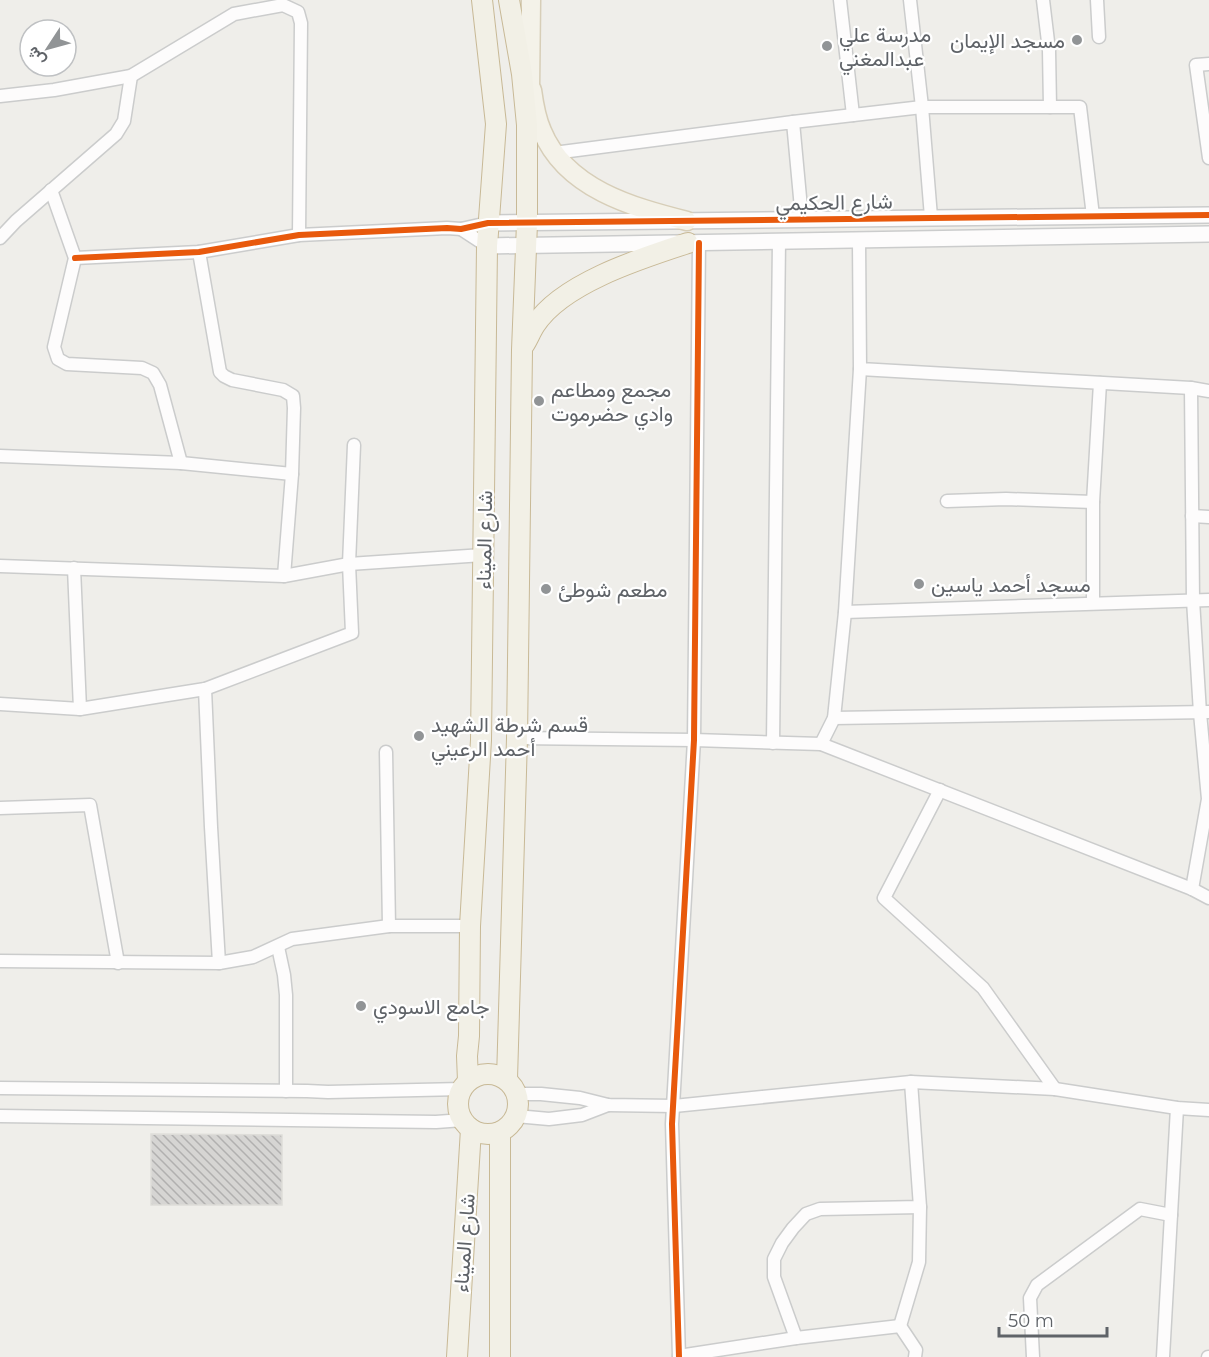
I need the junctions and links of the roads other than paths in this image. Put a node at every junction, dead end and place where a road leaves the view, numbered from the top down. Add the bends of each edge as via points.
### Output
1 (482, 0) edge
2 (509, 0) edge
3 (531, 0) edge
4 (840, 0) edge
5 (910, 0) edge
6 (1043, 0) edge
7 (1097, 0) edge
8 (1099, 38) dead end
9 (1209, 64) edge
10 (131, 76) junction
11 (530, 81) junction
12 (0, 96) edge
13 (922, 106) junction
14 (1050, 106) junction
15 (853, 115) junction
16 (793, 122) junction
17 (527, 125) junction
18 (554, 153) junction
19 (1209, 158) edge
20 (51, 190) junction
21 (1209, 215) edge
22 (1093, 216) junction
23 (931, 218) junction
24 (802, 219) junction
25 (687, 221) junction
26 (488, 223) junction
27 (527, 223) junction
28 (461, 229) junction
29 (1209, 234) edge
30 (299, 235) junction
31 (0, 238) edge
32 (859, 240) junction
33 (779, 241) junction
34 (693, 243) junction
35 (526, 245) junction
36 (487, 246) junction
37 (199, 252) junction
38 (75, 258) junction
39 (522, 350) junction
40 (860, 369) junction
41 (1100, 383) junction
42 (1191, 388) junction
43 (1209, 391) edge
44 (354, 445) dead end
45 (0, 456) edge
46 (181, 463) junction
47 (292, 474) junction
48 (947, 501) dead end
49 (1093, 502) junction
50 (1192, 516) junction
51 (1209, 517) edge
52 (483, 555) junction
53 (349, 564) junction
54 (0, 566) edge
55 (74, 568) junction
56 (284, 576) junction
57 (1193, 600) junction
58 (1209, 600) edge
59 (1093, 603) junction
60 (845, 612) junction
61 (205, 689) junction
62 (0, 704) edge
63 (80, 710) junction
64 (1204, 713) edge
65 (834, 718) junction
66 (517, 738) junction
67 (694, 740) junction
68 (773, 743) junction
69 (821, 744) junction
70 (386, 752) dead end
71 (940, 790) junction
72 (1209, 799) edge
73 (0, 807) edge
74 (1192, 889) junction
75 (1209, 898) edge
76 (389, 926) junction
77 (470, 926) junction
78 (278, 947) junction
79 (0, 961) edge
80 (118, 963) junction
81 (219, 963) junction
82 (911, 1082) junction
83 (465, 1085) junction
84 (512, 1087) junction
85 (0, 1088) edge
86 (1055, 1089) junction
87 (286, 1091) junction
88 (608, 1106) junction
89 (674, 1106) junction
90 (1178, 1108) junction
91 (1209, 1110) edge
92 (0, 1116) edge
93 (516, 1116) junction
94 (467, 1124) junction
95 (500, 1132) junction
96 (920, 1207) junction
97 (1171, 1215) junction
98 (900, 1326) junction
99 (796, 1338) junction
100 (457, 1357) edge
101 (500, 1357) edge
102 (679, 1357) edge
103 (915, 1357) edge
104 (1033, 1357) edge
105 (1163, 1357) edge

1 - 26 highway, شارع الميناء via 496,124
2 - 17 highway, شارع الميناء
3 - 11 main road, شارع الميناء
4 - 15 street
5 - 13 street
6 - 14 street
7 - 8 street
9 - 19 street via 1196,65
10 - 12 street
10 - 20 street via 124,121 116,134
10 - 30 street via 234,14 283,5 298,12
11 - 17 main road, شارع الميناء
11 - 18 main road via 542,133
13 - 14 street
13 - 15 street
13 - 23 street
14 - 22 street via 1080,107
15 - 16 street
16 - 18 street
16 - 24 street
17 - 27 highway, شارع الميناء
18 - 25 main road via 584,183 647,211
20 - 31 street
20 - 38 street
21 - 22 street, شارع الحكيمي
22 - 23 street, شارع الحكيمي
23 - 24 street, شارع الحكيمي
24 - 25 street, شارع الحكيمي
25 - 27 street, شارع الحكيمي
26 - 27 street, شارع الحكيمي
26 - 28 street, شارع الحكيمي
26 - 36 highway, شارع الميناء
27 - 35 highway, شارع الميناء
28 - 30 street, شارع الحكيمي
28 - 36 street
29 - 32 street, شارع الحكيمي
30 - 37 street, شارع الحكيمي
32 - 33 street, شارع الحكيمي
32 - 40 street
33 - 34 street, شارع الحكيمي
33 - 68 street
34 - 35 street, شارع الحكيمي
34 - 39 highway via 632,262 561,298 535,324
34 - 67 street
35 - 36 street, شارع الحكيمي
35 - 39 highway, شارع الميناء
36 - 52 highway, شارع الميناء
37 - 38 street, شارع الحكيمي
37 - 47 street via 220,372 232,380 284,390 293,396
38 - 46 street via 54,347 58,359 67,364 142,368 153,373 160,385
39 - 66 highway, شارع الميناء
40 - 41 street
40 - 60 street
41 - 42 street
41 - 49 street
42 - 43 street
42 - 50 street
44 - 53 street
45 - 46 street
46 - 47 street
47 - 56 street
48 - 49 street
49 - 59 street
50 - 51 street
50 - 57 street
52 - 53 street
52 - 77 highway, شارع الميناء via 481,740
53 - 56 street
53 - 61 street via 352,633
54 - 55 street
55 - 56 street
55 - 63 street
57 - 58 street
57 - 59 street
57 - 64 street
59 - 60 street
60 - 65 street
61 - 63 street
61 - 81 street
62 - 63 street
64 - 65 street
64 - 72 street
65 - 69 street
66 - 67 street
66 - 84 highway, شارع الميناء
67 - 68 street
67 - 89 street
68 - 69 street
69 - 71 street
70 - 76 street
71 - 74 street
71 - 86 street via 884,898 983,988
72 - 74 street
73 - 80 street via 90,805
74 - 75 street
76 - 77 street
76 - 78 street via 292,939
77 - 83 highway, شارع الميناء
78 - 81 street via 253,957
78 - 87 street via 286,995
79 - 80 street
80 - 81 street
82 - 86 street
82 - 89 street
82 - 96 street
83 - 84 highway via 480,1074 494,1074
83 - 87 street
83 - 94 highway via 458,1100
84 - 88 street
84 - 93 highway via 519,1105
85 - 87 street
86 - 90 street
88 - 89 street
88 - 93 street via 560,1118
89 - 102 street
90 - 91 street
90 - 97 street
92 - 94 street
93 - 95 highway
94 - 95 highway via 486,1134
94 - 100 highway, شارع الميناء
95 - 101 highway, شارع الميناء
96 - 98 street via 919,1262
96 - 99 street via 820,1209 807,1214 793,1228 774,1259 774,1277
97 - 104 street via 1140,1209 1037,1285 1030,1298
97 - 105 street
98 - 99 street
98 - 103 street via 916,1350
99 - 102 street

